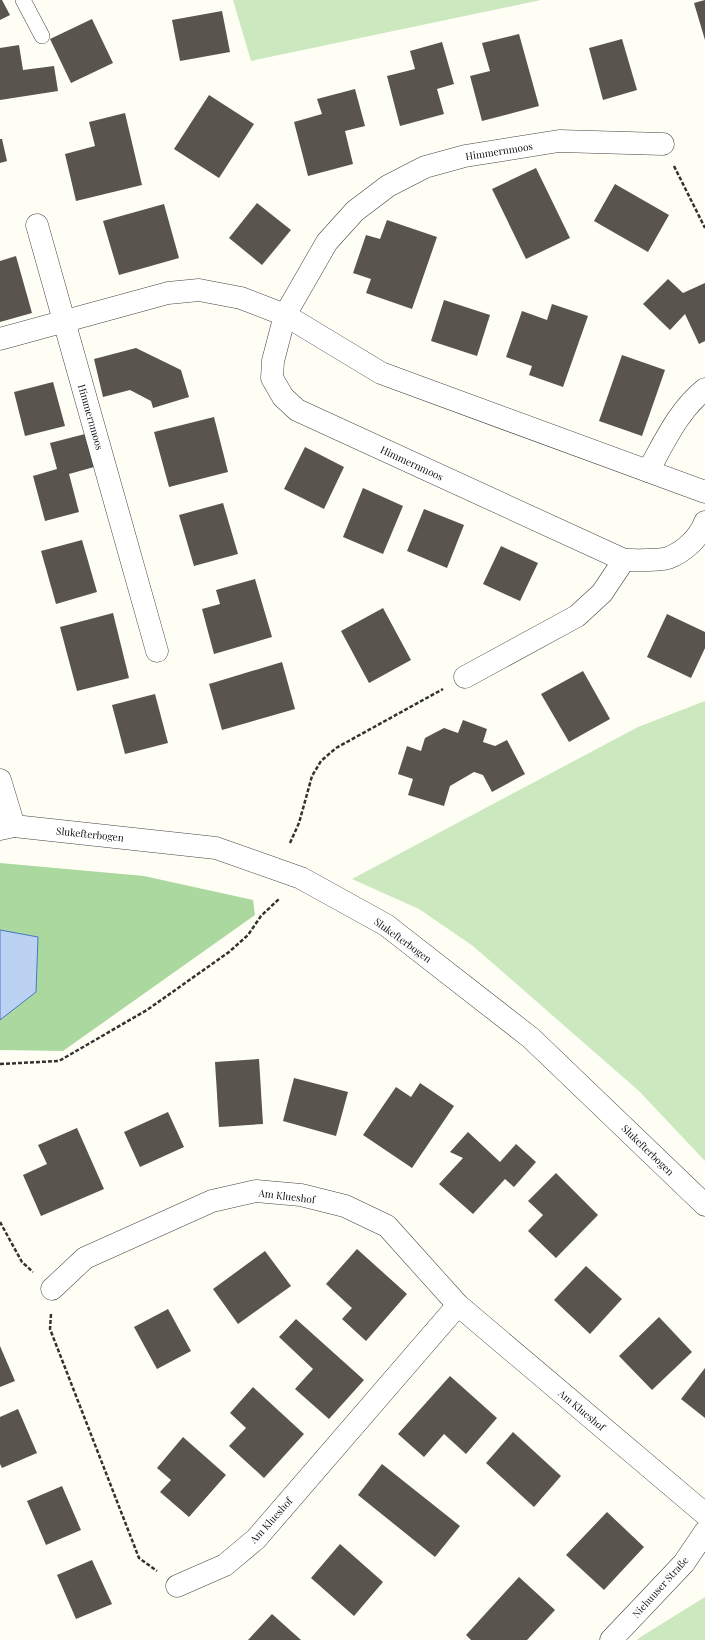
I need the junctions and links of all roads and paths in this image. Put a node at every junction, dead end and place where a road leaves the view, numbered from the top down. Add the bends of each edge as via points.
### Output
1 (23, 0) edge
2 (42, 36) dead end
3 (663, 144) joint
4 (37, 225) dead end
5 (705, 228) edge
6 (285, 315) junction
7 (64, 322) junction
8 (0, 339) edge
9 (705, 389) edge
10 (648, 471) junction
11 (705, 492) edge
12 (705, 522) edge
13 (624, 560) junction
14 (157, 651) dead end
15 (465, 677) joint
16 (0, 780) edge
17 (7, 828) edge
18 (290, 843) dead end
19 (301, 878) junction
20 (0, 1064) edge
21 (705, 1205) edge
22 (0, 1222) edge
23 (52, 1289) junction
24 (458, 1305) junction
25 (705, 1514) edge
26 (705, 1532) edge
27 (177, 1586) joint
28 (611, 1640) edge

1 - 2 lane
3 - 5 path
3 - 6 street, Himmernmoos via 559,141 465,156 425,167 388,186 355,211 327,242
4 - 7 street, Himmernmoos
6 - 7 street via 240,298 199,290 168,293
6 - 10 street via 381,373
6 - 13 street, Himmernmoos via 273,361 272,378 283,397 297,410
7 - 8 street
7 - 14 street, Himmernmoos
9 - 10 street via 676,420
10 - 11 street
12 - 13 street, Himmernmoos via 688,547 667,558
13 - 15 street via 602,593 577,616
15 - 18 path via 336,748 321,761 312,776 299,823
16 - 17 street
17 - 19 street, Slukefterbogen via 216,848
19 - 20 path via 261,916 248,935 229,952 147,1010 59,1061
19 - 21 street, Slukefterbogen via 386,924 531,1038
22 - 23 path via 22,1262
23 - 24 street, Am Klueshof via 85,1258 212,1201 256,1191 301,1195 345,1206 387,1226
23 - 27 path via 50,1328 139,1558
24 - 25 street, Am Klueshof
24 - 27 street, Am Klueshof via 256,1539 225,1565
26 - 28 street, Niehuuser Straße via 684,1563

